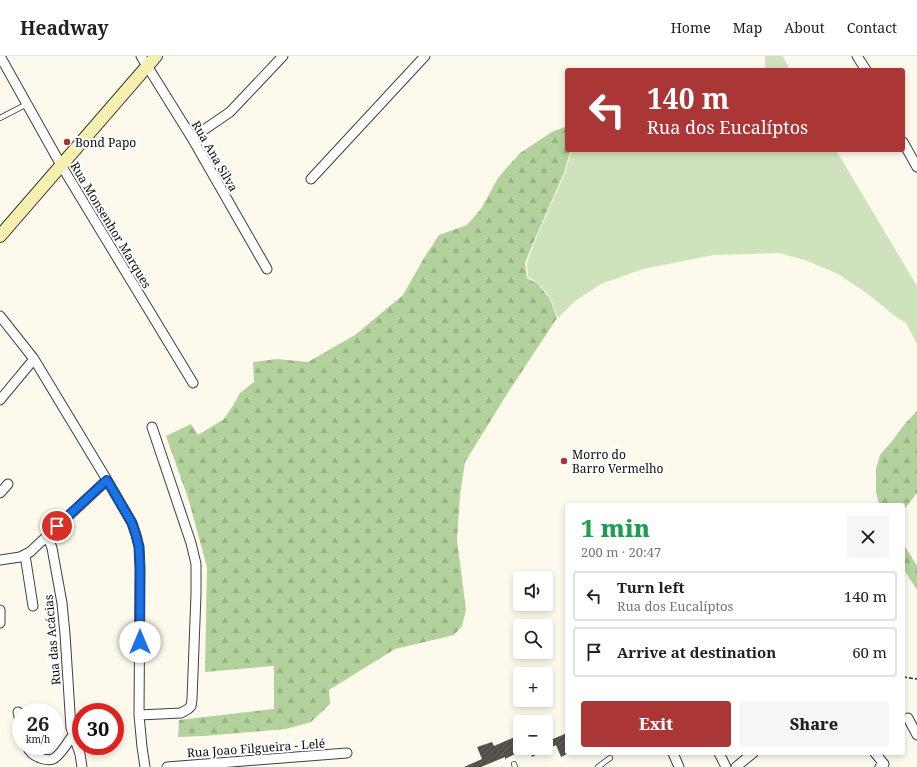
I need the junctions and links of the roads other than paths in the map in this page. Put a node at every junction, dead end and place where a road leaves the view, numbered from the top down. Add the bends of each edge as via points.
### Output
1 (0, 56) edge
2 (156, 56) edge
3 (283, 56) edge
4 (425, 56) edge
5 (858, 56) edge
6 (144, 61) edge
7 (865, 68) edge
8 (28, 104) junction
9 (0, 118) edge
10 (192, 138) junction
11 (905, 146) edge
12 (61, 165) junction
13 (917, 167) edge
14 (311, 179) dead end
15 (0, 236) edge
16 (266, 269) dead end
17 (0, 316) edge
18 (34, 359) junction
19 (193, 384) dead end
20 (0, 400) edge
21 (152, 427) dead end
22 (107, 480) junction
23 (8, 484) dead end
24 (0, 493) edge
25 (47, 535) junction
26 (26, 555) junction
27 (0, 560) edge
28 (33, 606) dead end
29 (0, 610) edge
30 (0, 623) edge
31 (139, 715) junction
32 (908, 718) dead end
33 (72, 730) edge
34 (917, 735) edge
35 (72, 736) edge
36 (64, 747) edge
37 (347, 753) dead end
38 (34, 755) edge
39 (57, 755) edge
40 (80, 755) edge
41 (674, 755) edge
42 (720, 755) edge
43 (751, 755) edge
44 (876, 755) edge
45 (610, 758) dead end
46 (883, 766) edge
47 (82, 767) edge
48 (145, 767) edge
49 (167, 767) edge
50 (598, 767) edge
51 (679, 767) edge
52 (726, 767) edge
53 (736, 767) edge

1 - 8 street, Rua Monsenhor Marques
2 - 6 street
3 - 10 street via 230,112
4 - 14 street
5 - 7 street
6 - 10 street, Rua Ana Silva
6 - 12 street
8 - 9 lane
8 - 12 street, Rua Monsenhor Marques
10 - 16 street, Rua Ana Silva
11 - 13 street
12 - 15 street
12 - 19 street, Rua Monsenhor Marques
17 - 18 street
18 - 20 street
18 - 22 street
21 - 31 street via 196,564 192,699 188,710 181,713
22 - 25 street
22 - 31 street via 132,523 139,547
23 - 24 street
25 - 26 street
25 - 33 street, Rua das Acácias via 52,548 62,603
26 - 27 street
26 - 28 street
29 - 30 street
31 - 48 street
32 - 34 street
35 - 36 street
37 - 49 street, Rua Joao Filgueira - Lelé
38 - 39 street via 43,760 53,759
40 - 47 street, Rua das Acácias
41 - 51 street
42 - 52 street
43 - 53 street
44 - 46 street
45 - 50 lane

